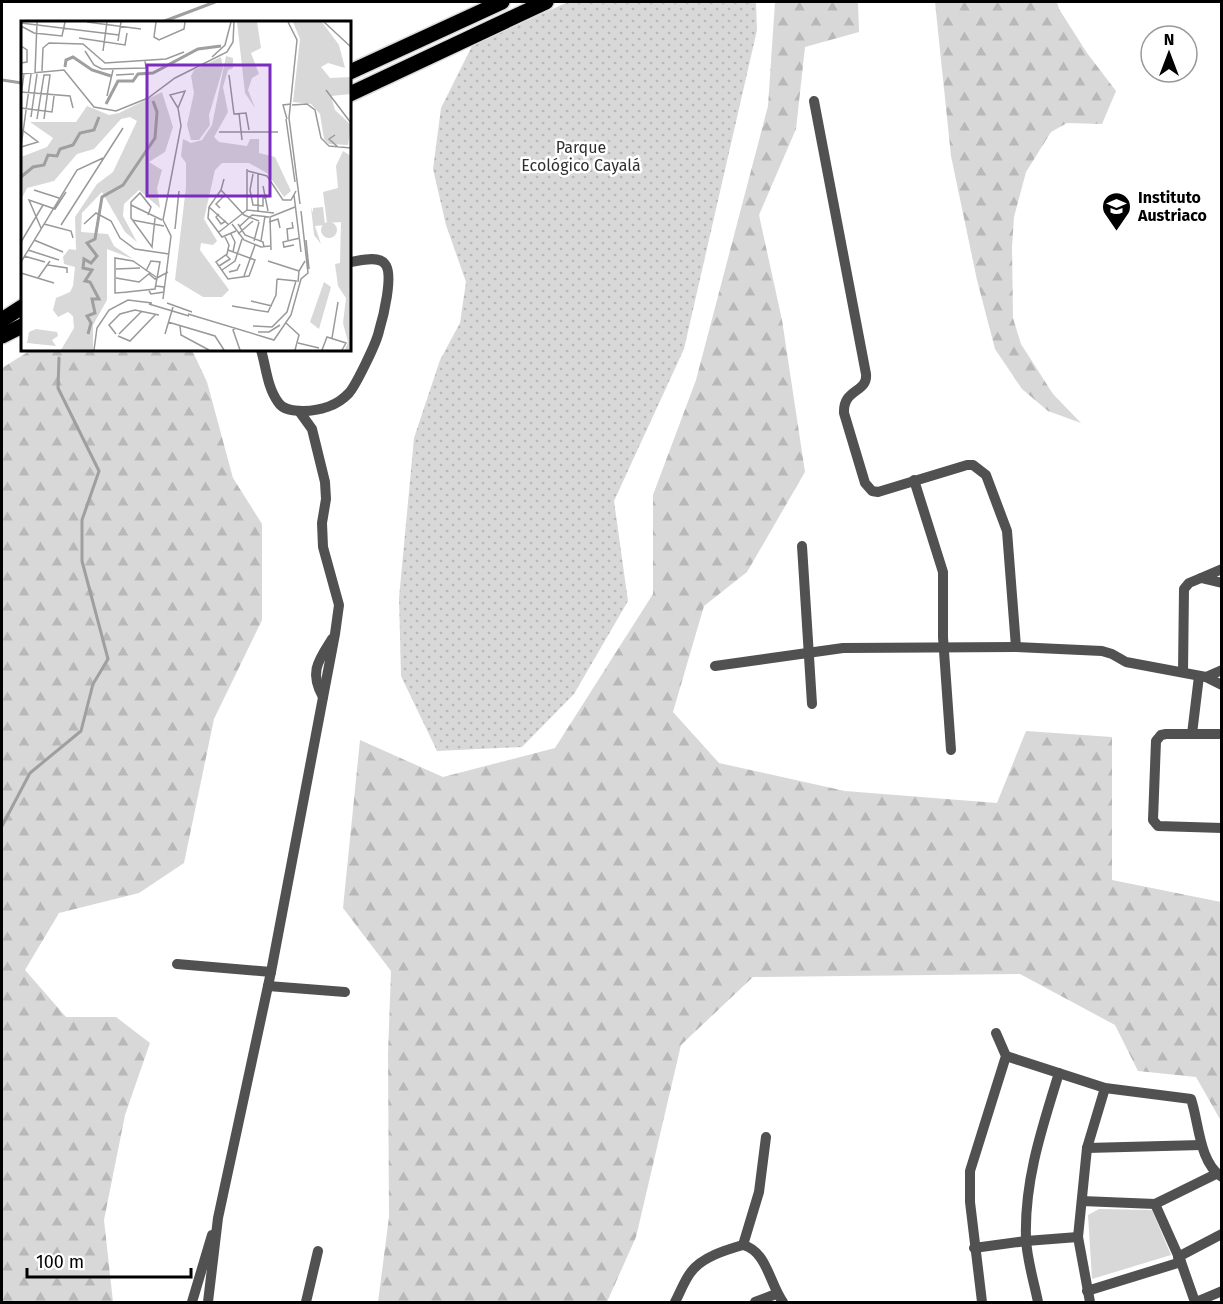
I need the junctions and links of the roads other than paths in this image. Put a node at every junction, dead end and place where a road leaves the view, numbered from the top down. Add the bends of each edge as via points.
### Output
1 (502, 2) edge
2 (546, 2) edge
3 (351, 72) edge
4 (351, 94) edge
5 (814, 101) dead end
6 (351, 262) edge
7 (21, 308) edge
8 (2, 320) edge
9 (21, 326) edge
10 (2, 336) edge
11 (261, 351) edge
12 (326, 408) junction
13 (299, 411) junction
14 (312, 429) junction
15 (914, 480) junction
16 (802, 546) dead end
17 (1221, 569) edge
18 (1200, 578) junction
19 (1221, 583) edge
20 (944, 646) junction
21 (1016, 646) junction
22 (808, 653) junction
23 (715, 666) dead end
24 (1221, 670) edge
25 (1183, 672) junction
26 (1202, 676) junction
27 (1221, 684) edge
28 (812, 704) dead end
29 (1192, 734) junction
30 (1221, 734) edge
31 (951, 750) dead end
32 (1221, 828) edge
33 (177, 964) dead end
34 (271, 972) junction
35 (268, 986) junction
36 (345, 992) dead end
37 (996, 1032) dead end
38 (1006, 1056) junction
39 (1059, 1073) junction
40 (1105, 1088) junction
41 (765, 1137) dead end
42 (1201, 1145) junction
43 (1088, 1148) junction
44 (1219, 1176) edge
45 (1082, 1201) junction
46 (1155, 1204) junction
47 (218, 1218) junction
48 (1221, 1234) edge
49 (1078, 1237) junction
50 (1026, 1240) junction
51 (743, 1245) junction
52 (974, 1248) junction
53 (318, 1251) dead end
54 (1180, 1259) junction
55 (1221, 1291) edge
56 (1088, 1297) edge
57 (780, 1298) edge
58 (192, 1302) edge
59 (208, 1302) edge
60 (306, 1302) edge
61 (675, 1302) edge
62 (755, 1302) edge
63 (982, 1302) edge
64 (1038, 1302) edge
65 (1196, 1302) edge

1 - 3 main road
2 - 4 main road
5 - 15 street via 866,380 845,399 844,413 868,488 878,492
6 - 12 street via 381,261 390,277 379,333 350,392
7 - 8 main road
9 - 10 main road
11 - 13 street via 278,403
12 - 13 street
12 - 14 street
13 - 14 street
14 - 34 street via 325,482 323,547 339,605 335,634 317,668 316,684 323,697
15 - 20 street via 943,572
15 - 21 street via 967,465 986,475 1007,531
16 - 22 street
17 - 18 street
18 - 19 street
18 - 25 street via 1184,589
20 - 21 street
20 - 22 street via 843,648
20 - 31 street
21 - 25 street via 1102,651 1126,662
22 - 23 street
22 - 28 street
24 - 26 street
25 - 26 street
26 - 27 street
26 - 29 street
29 - 30 street
29 - 32 street via 1166,734 1156,741 1153,820 1158,826
33 - 34 street
34 - 35 street
35 - 36 street
35 - 47 street
37 - 38 street
38 - 39 street
38 - 52 street via 970,1171
39 - 40 street
39 - 50 street via 1032,1165
40 - 42 street via 1191,1099
40 - 43 street
41 - 51 street via 759,1192
42 - 43 street
42 - 44 street
43 - 45 street
44 - 46 street
45 - 46 street
45 - 49 street
46 - 54 street
47 - 58 street
47 - 59 street
48 - 54 street
49 - 50 street
49 - 56 street
50 - 52 street
50 - 64 street
51 - 57 street via 756,1251
51 - 61 street via 696,1266
52 - 63 street
53 - 60 street
54 - 56 street
54 - 65 street
55 - 65 street
57 - 62 street

